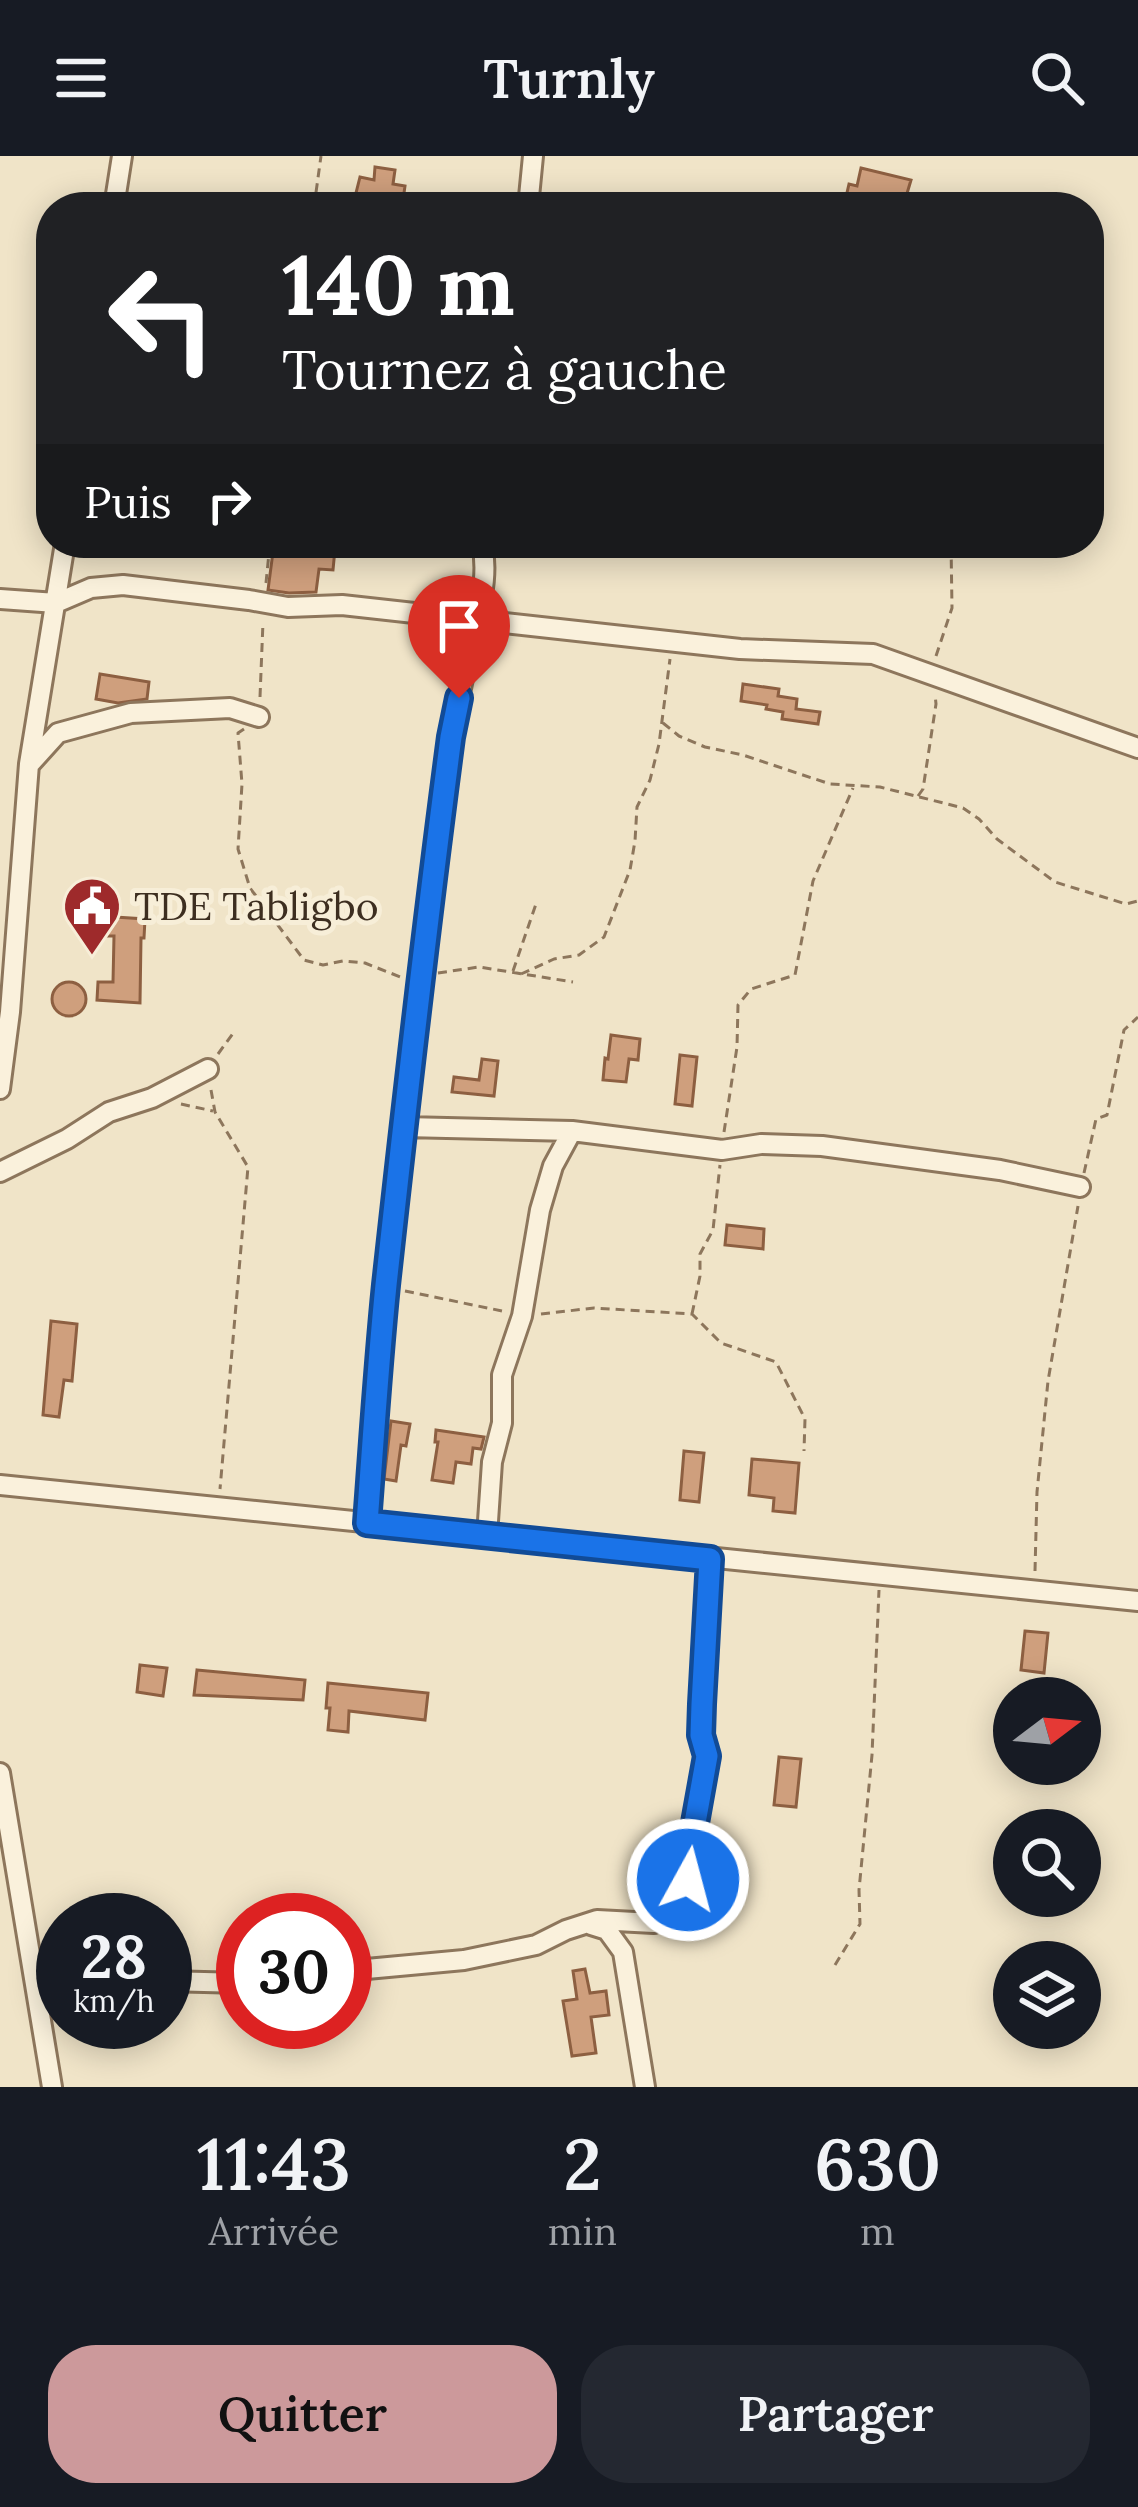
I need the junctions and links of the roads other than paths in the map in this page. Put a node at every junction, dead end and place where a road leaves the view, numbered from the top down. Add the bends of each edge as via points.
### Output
1 (122, 156) edge
2 (533, 156) edge
3 (116, 192) edge
4 (530, 192) edge
5 (63, 558) edge
6 (484, 558) edge
7 (0, 598) edge
8 (56, 603) junction
9 (475, 620) junction
10 (259, 717) road end
11 (1138, 748) edge
12 (29, 764) junction
13 (5, 1011) edge
14 (208, 1069) road end
15 (0, 1089) edge
16 (405, 1127) junction
17 (572, 1131) junction
18 (0, 1172) edge
19 (1080, 1187) road end
20 (0, 1485) edge
21 (367, 1523) junction
22 (488, 1535) junction
23 (710, 1559) junction
24 (1138, 1601) edge
25 (0, 1773) edge
26 (587, 1923) junction
27 (372, 1969) edge
28 (34, 1976) joint
29 (52, 2087) edge
30 (645, 2087) edge

1 - 3 street
2 - 4 street
5 - 8 street
6 - 9 street
7 - 8 street
8 - 9 street via 123,586
8 - 12 street
9 - 11 street via 740,650 873,654
9 - 16 street via 451,737
10 - 12 street via 230,708 130,713 58,733
12 - 13 street
13 - 15 street
14 - 18 street
16 - 17 street
16 - 21 street
17 - 19 street via 722,1150 822,1146
17 - 22 street via 540,1210 522,1316 502,1375
20 - 21 street
21 - 22 street
22 - 23 street
23 - 24 street
23 - 26 street via 701,1735 707,1756 688,1880 672,1913 654,1923
25 - 28 street
26 - 27 street via 536,1945
26 - 30 street via 607,1930 623,1952
28 - 29 street

